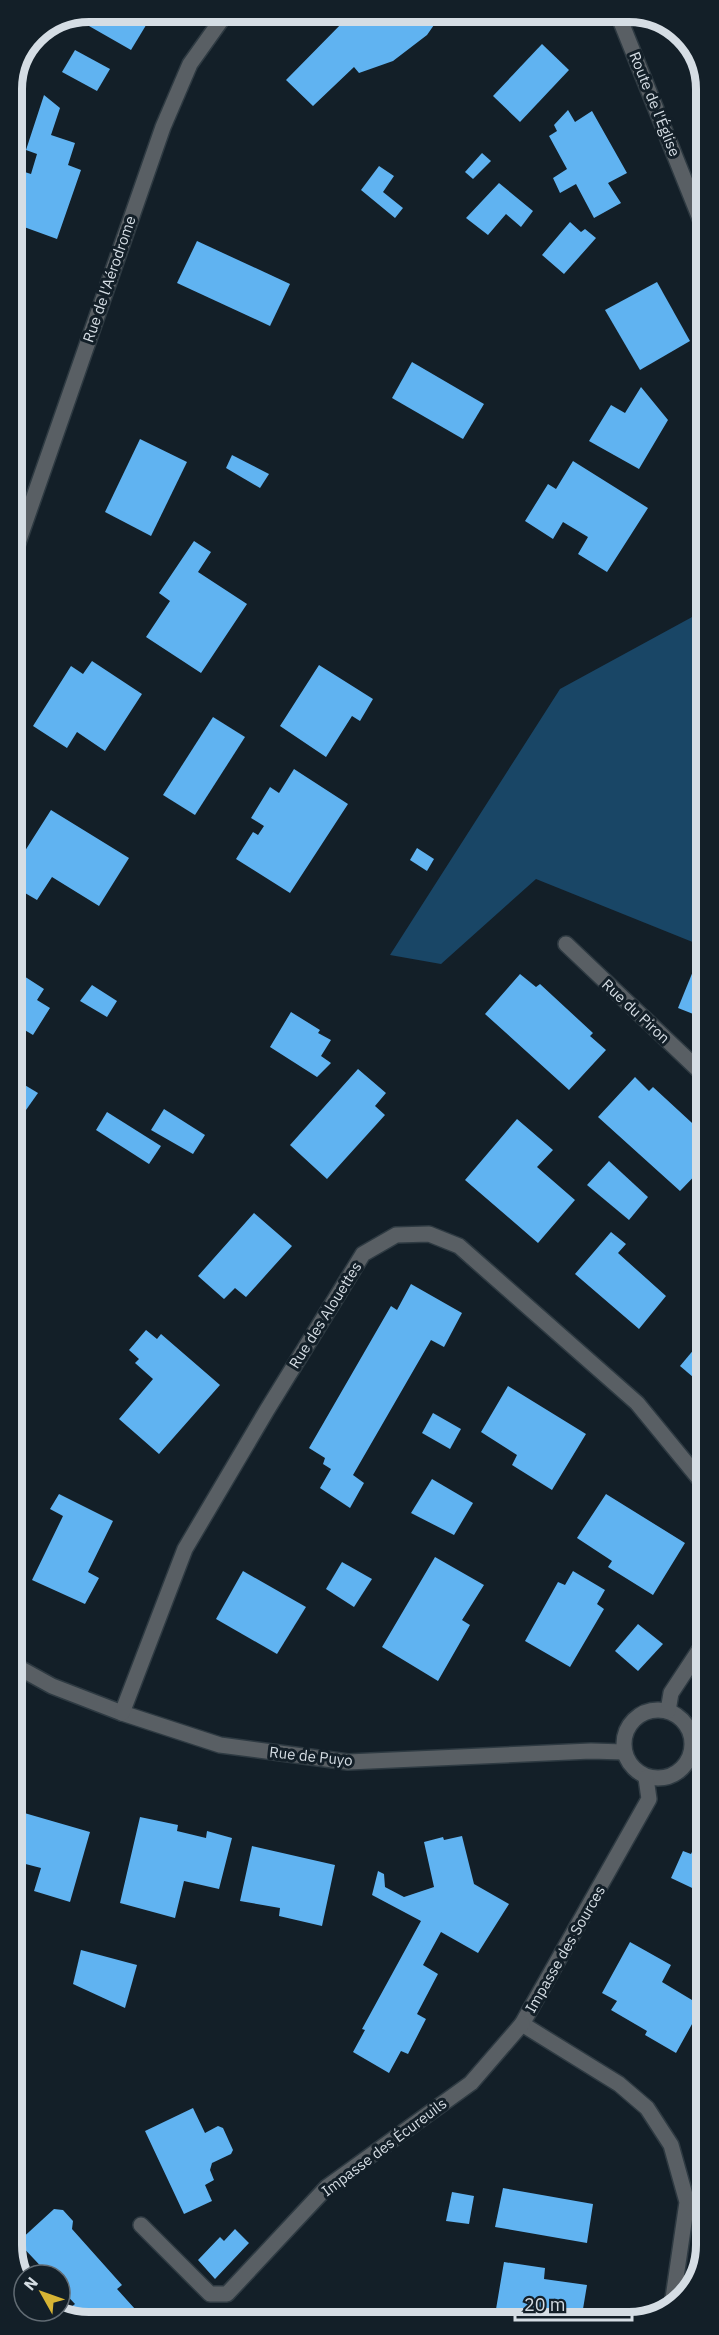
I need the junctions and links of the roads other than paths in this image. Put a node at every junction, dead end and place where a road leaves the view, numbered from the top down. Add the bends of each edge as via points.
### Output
1 (220, 22) edge
2 (621, 23) edge
3 (696, 209) edge
4 (22, 531) edge
5 (566, 944) dead end
6 (696, 1068) edge
7 (696, 1475) edge
8 (696, 1655) edge
9 (22, 1669) edge
10 (668, 1711) junction
11 (122, 1713) junction
12 (696, 1739) edge
13 (624, 1752) junction
14 (696, 1752) edge
15 (646, 1778) junction
16 (522, 2024) junction
17 (141, 2225) dead end
18 (673, 2297) edge

1 - 4 street, Rue de l'Aérodrome via 190,64 163,128
2 - 3 street, Route de l'Église
5 - 6 street, Rue du Piron
7 - 11 street, Rue des Alouettes via 637,1403 459,1246 429,1234 396,1235 363,1254 185,1549
8 - 10 street via 671,1693
9 - 11 street, Rue de Puyo via 52,1686
10 - 12 street via 682,1718
10 - 13 street via 651,1710 635,1719 625,1734
11 - 13 street, Rue de Puyo via 220,1745 348,1762
13 - 15 street via 632,1767
14 - 15 street via 686,1766 668,1778
15 - 16 street, Impasse des Sources via 649,1799
16 - 17 street, Impasse des Écureuils via 471,2083 327,2187 228,2294 210,2294
16 - 18 street, Impasse des Sources via 619,2084 647,2108 672,2145 687,2202

